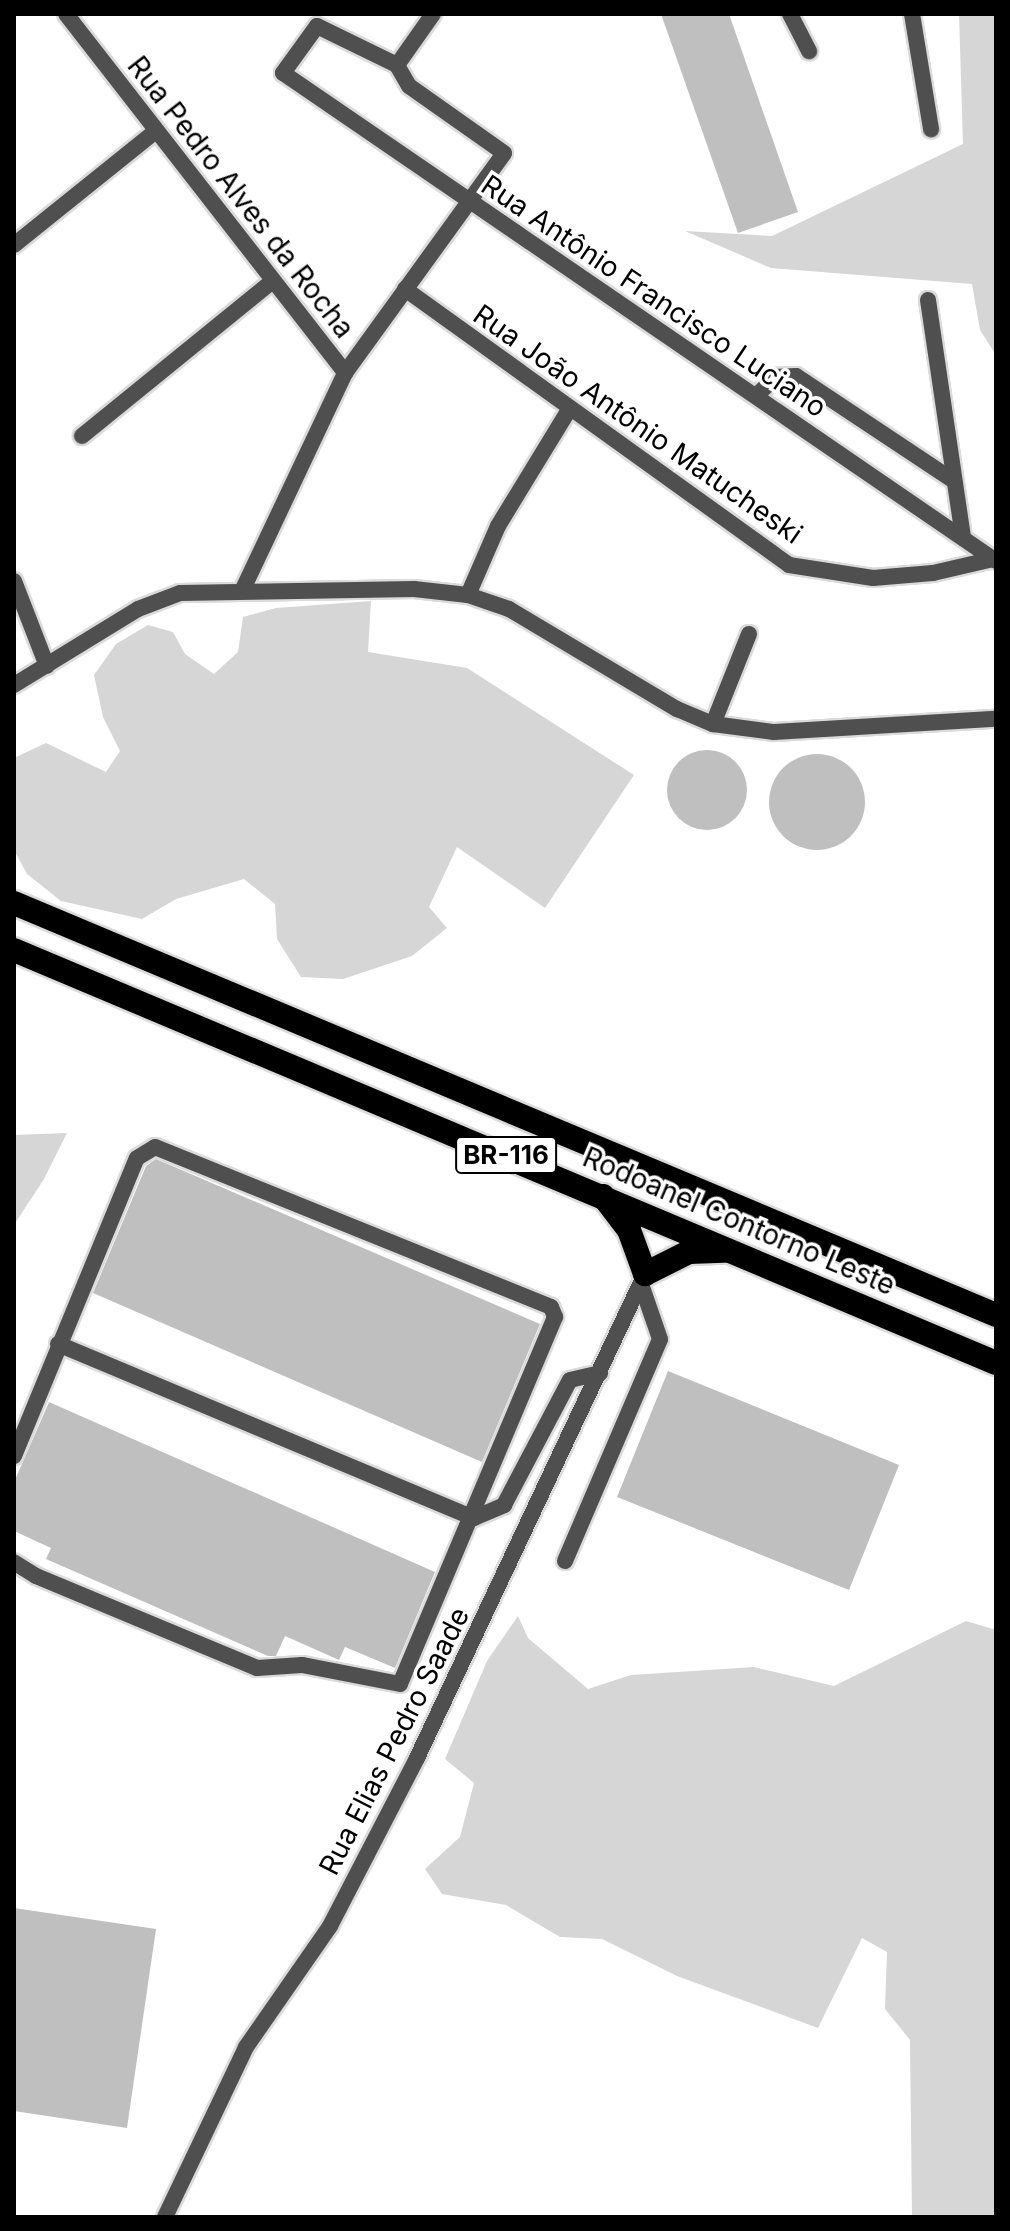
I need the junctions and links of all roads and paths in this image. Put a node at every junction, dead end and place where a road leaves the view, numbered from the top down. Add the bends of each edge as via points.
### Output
1 (66, 14) edge
2 (433, 14) edge
3 (790, 14) edge
4 (912, 14) edge
5 (809, 51) dead end
6 (397, 65) junction
7 (931, 129) dead end
8 (156, 131) junction
9 (469, 201) junction
10 (14, 245) edge
11 (273, 281) junction
12 (405, 289) junction
13 (928, 300) dead end
14 (345, 373) junction
15 (756, 396) junction
16 (570, 408) junction
17 (82, 436) dead end
18 (954, 481) junction
19 (963, 538) junction
20 (994, 560) edge
21 (14, 581) edge
22 (243, 589) junction
23 (468, 595) junction
24 (749, 634) dead end
25 (47, 666) junction
26 (14, 685) edge
27 (996, 719) edge
28 (713, 724) junction
29 (14, 903) edge
30 (14, 950) edge
31 (601, 1195) junction
32 (734, 1250) junction
33 (643, 1279) junction
34 (996, 1315) edge
35 (58, 1344) junction
36 (996, 1363) edge
37 (600, 1373) junction
38 (14, 1456) edge
39 (474, 1518) junction
40 (565, 1561) dead end
41 (14, 1562) edge
42 (165, 2217) edge

1 - 8 street, Rua Pedro Alves da Rocha
2 - 6 street
3 - 5 street
4 - 7 street
6 - 9 street via 409,86 504,153
6 - 9 street, Rua Antônio Francisco Luciano via 317,26 283,73
8 - 10 street
8 - 11 street, Rua Pedro Alves da Rocha
9 - 12 street
9 - 15 street, Rua Antônio Francisco Luciano
11 - 14 street, Rua Pedro Alves da Rocha
11 - 17 street
12 - 14 street
12 - 16 street, Rua João Antônio Matucheski
13 - 18 street
14 - 22 street
15 - 18 street via 776,377 796,376
15 - 19 street, Rua Antônio Francisco Luciano
16 - 20 street, Rua João Antônio Matucheski via 771,555 799,569 888,578
16 - 23 street via 498,526
18 - 19 street
19 - 20 street, Rua Antônio Francisco Luciano
21 - 25 street
22 - 23 street via 414,589
22 - 25 street via 157,600
23 - 28 street via 509,609 677,709
24 - 28 street
25 - 26 street
27 - 28 street via 801,732
29 - 34 highway, Rodoanel Contorno Leste / BR-116
30 - 31 highway, Rodoanel Contorno Leste / BR-116
31 - 32 highway, Rodoanel Contorno Leste / BR-116
31 - 33 highway via 629,1230
32 - 33 highway via 689,1252
32 - 36 highway, Rodoanel Contorno Leste / BR-116
33 - 37 street, Rua Elias Pedro Saade
33 - 40 street via 660,1339
35 - 38 street
35 - 39 street
35 - 39 street via 137,1158 155,1147 551,1307 553,1331
37 - 39 street via 570,1380 504,1505
37 - 42 street, Rua Elias Pedro Saade via 330,1926 246,2047
39 - 41 street via 400,1684 302,1665 257,1668 36,1576

